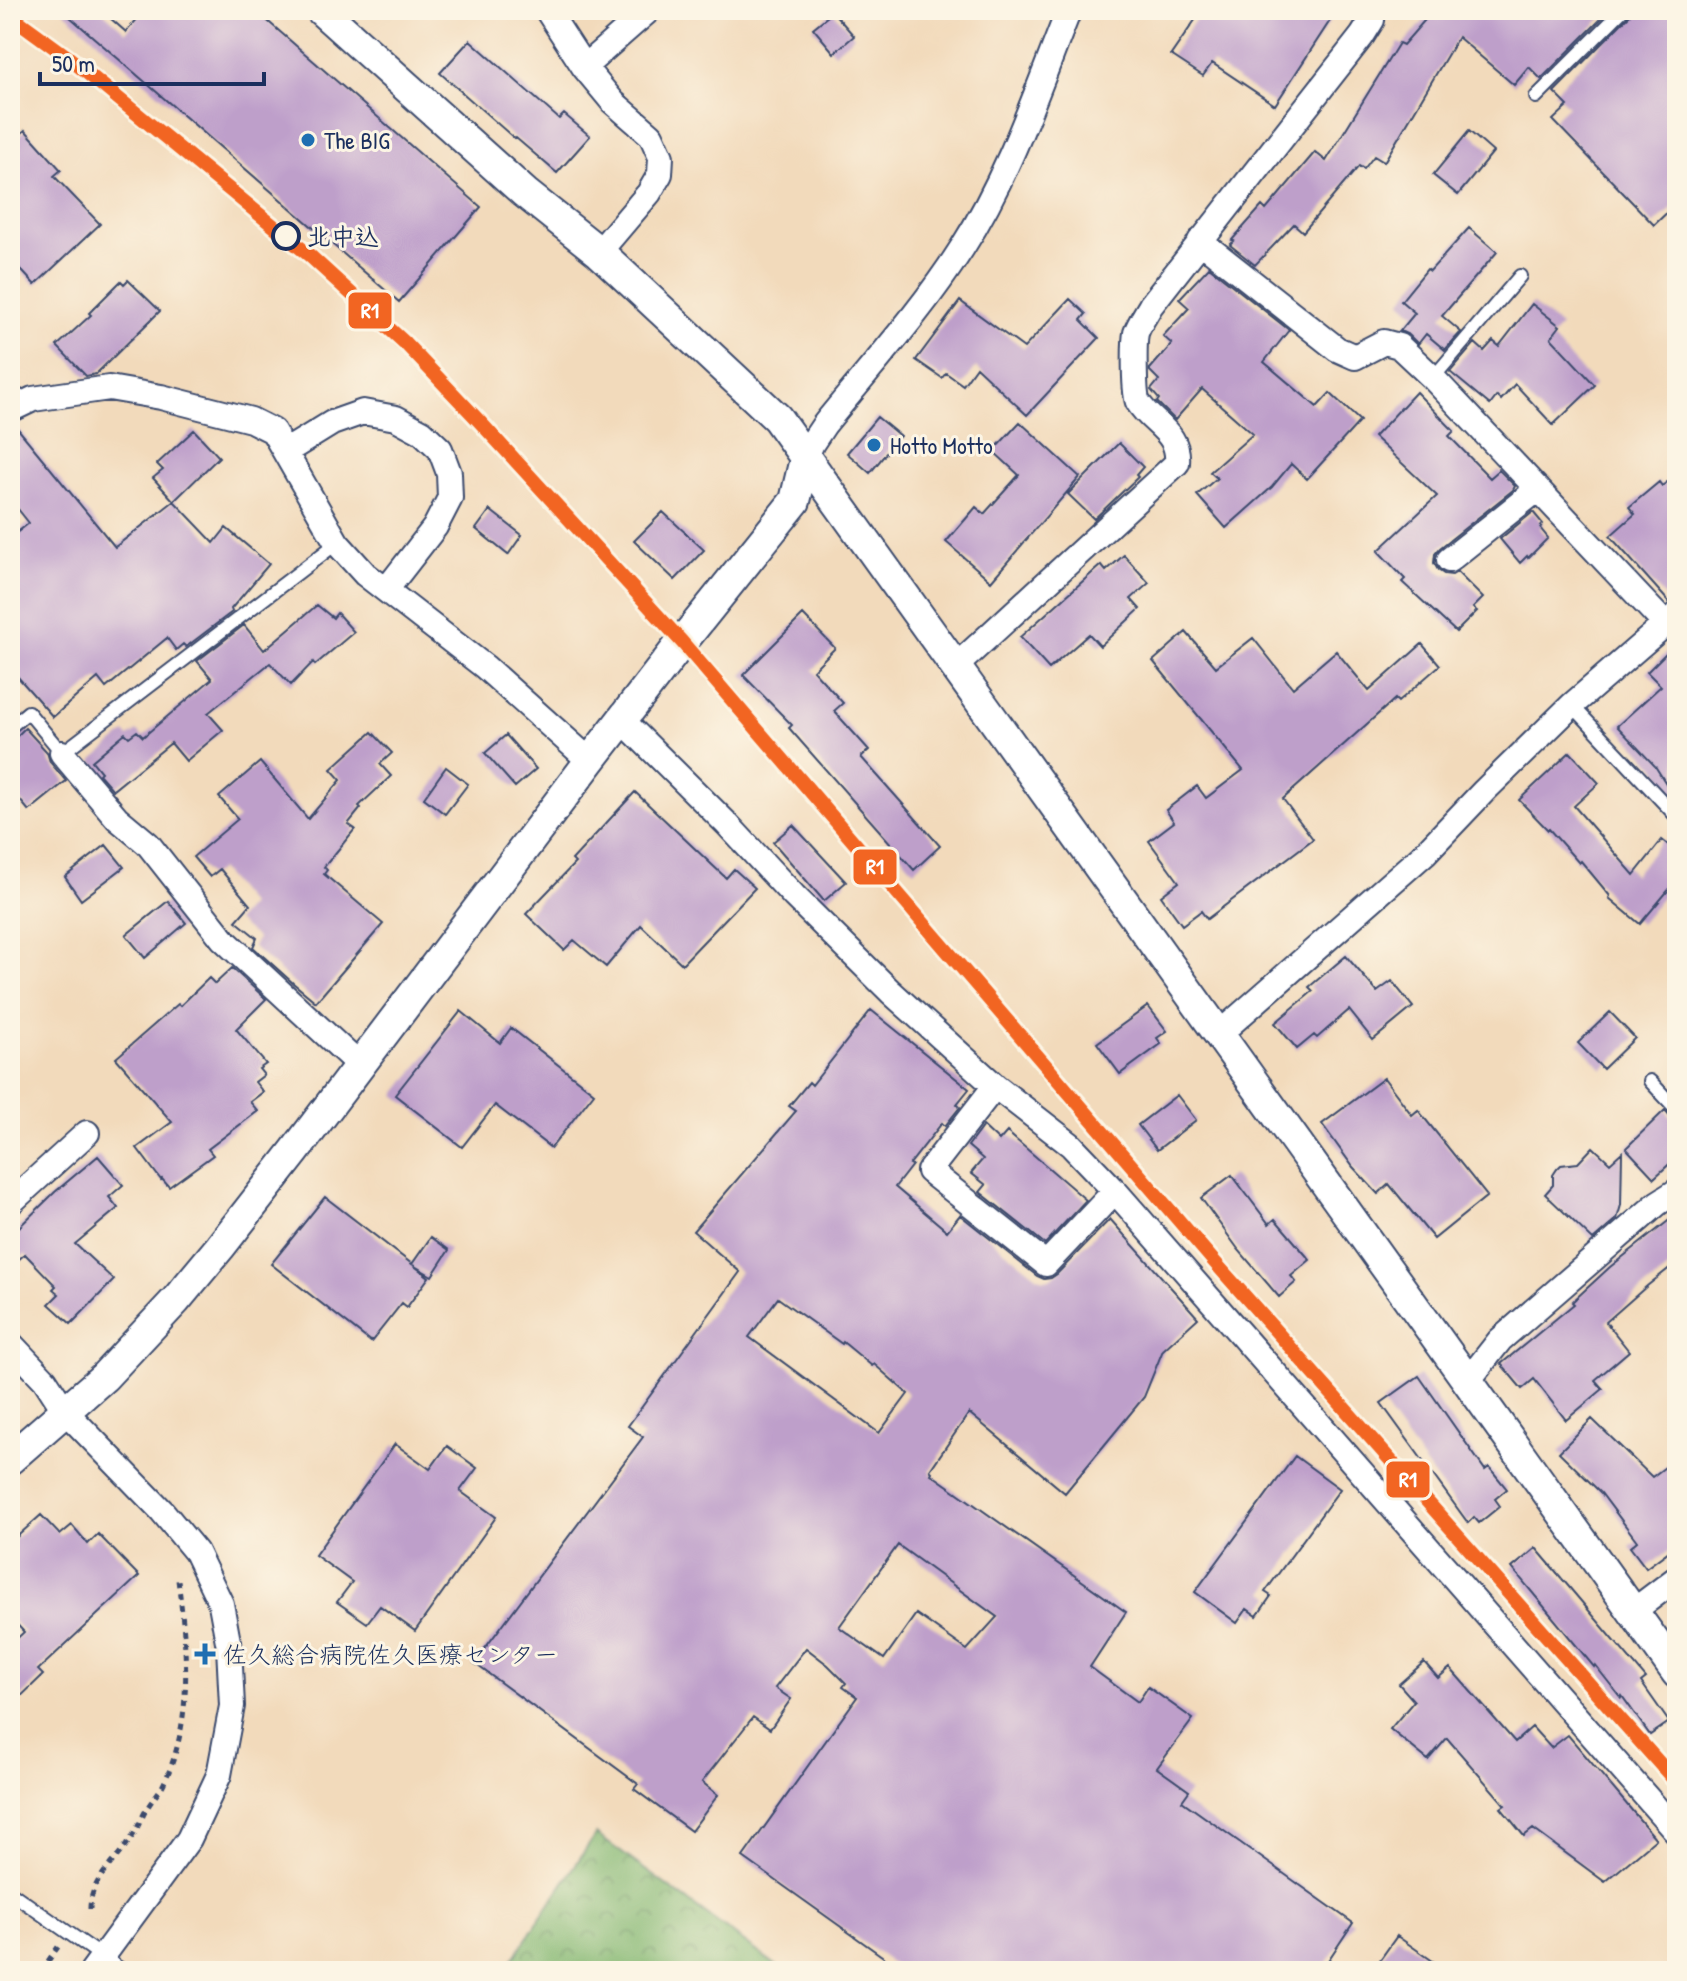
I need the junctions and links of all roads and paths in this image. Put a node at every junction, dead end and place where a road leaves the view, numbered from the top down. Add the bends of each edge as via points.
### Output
1 (321, 10) edge
2 (547, 10) edge
3 (649, 10) edge
4 (1069, 10) edge
5 (1373, 10) edge
6 (1623, 10) edge
7 (584, 67) junction
8 (1536, 97) dead end
9 (1200, 241) junction
10 (599, 252) junction
11 (1520, 276) dead end
12 (1433, 378) junction
13 (10, 410) edge
14 (285, 452) junction
15 (805, 459) junction
16 (1538, 489) junction
17 (337, 543) junction
18 (1449, 560) dead end
19 (386, 590) junction
20 (1671, 619) edge
21 (955, 667) junction
22 (1572, 705) junction
23 (622, 720) junction
24 (10, 727) edge
25 (62, 753) junction
26 (590, 761) junction
27 (1677, 817) edge
28 (1219, 1034) junction
29 (359, 1065) junction
30 (1650, 1081) dead end
31 (995, 1086) junction
32 (1677, 1110) edge
33 (87, 1133) dead end
34 (1115, 1191) junction
35 (1677, 1191) edge
36 (10, 1203) edge
37 (10, 1343) edge
38 (1467, 1382) junction
39 (65, 1411) junction
40 (10, 1459) edge
41 (178, 1578) dead end
42 (1677, 1578) edge
43 (1632, 1612) junction
44 (1677, 1673) edge
45 (1677, 1832) edge
46 (10, 1892) edge
47 (90, 1909) junction
48 (81, 1916) dead end
49 (95, 1917) dead end
50 (58, 1946) dead end
51 (97, 1964) edge
52 (41, 1971) edge
53 (123, 1971) edge

1 - 10 street via 525,193
2 - 7 street
3 - 7 street
4 - 15 street via 1001,179 962,249 824,425
5 - 9 street via 1362,36
6 - 8 lane
7 - 10 street via 651,135 661,157 660,174 649,193
9 - 12 street via 1337,349 1355,357 1384,342 1399,346
9 - 21 street via 1136,333 1137,400 1174,442 1177,463
10 - 15 street via 777,418
11 - 12 lane
12 - 16 street
13 - 14 street via 33,399 109,388 251,420 273,431
14 - 17 street
14 - 19 street via 332,423 363,412 396,418 440,449 449,473 450,498 435,527
15 - 21 street
15 - 23 street via 795,501
16 - 18 street
16 - 20 street
17 - 19 street
17 - 25 lane
19 - 26 street via 485,667
20 - 22 street
21 - 28 street
22 - 27 lane
22 - 28 street via 1425,853
23 - 26 street
23 - 31 street via 869,970
24 - 25 lane via 28,712
25 - 29 street via 117,818 148,844 223,939
26 - 29 street
28 - 38 street
29 - 39 street via 176,1300
30 - 32 lane
31 - 34 street via 1071,1145
31 - 34 street via 929,1171 1046,1264
33 - 36 street
34 - 45 street
35 - 38 street via 1529,1313
37 - 39 street
38 - 43 street
39 - 40 street
39 - 51 street via 196,1552 221,1604 229,1647 232,1706 219,1775 189,1839
41 - 47 path via 186,1706 174,1754 135,1833 96,1883
42 - 43 street
43 - 44 street
46 - 51 lane
47 - 48 path
47 - 49 path
50 - 52 path
51 - 53 lane

